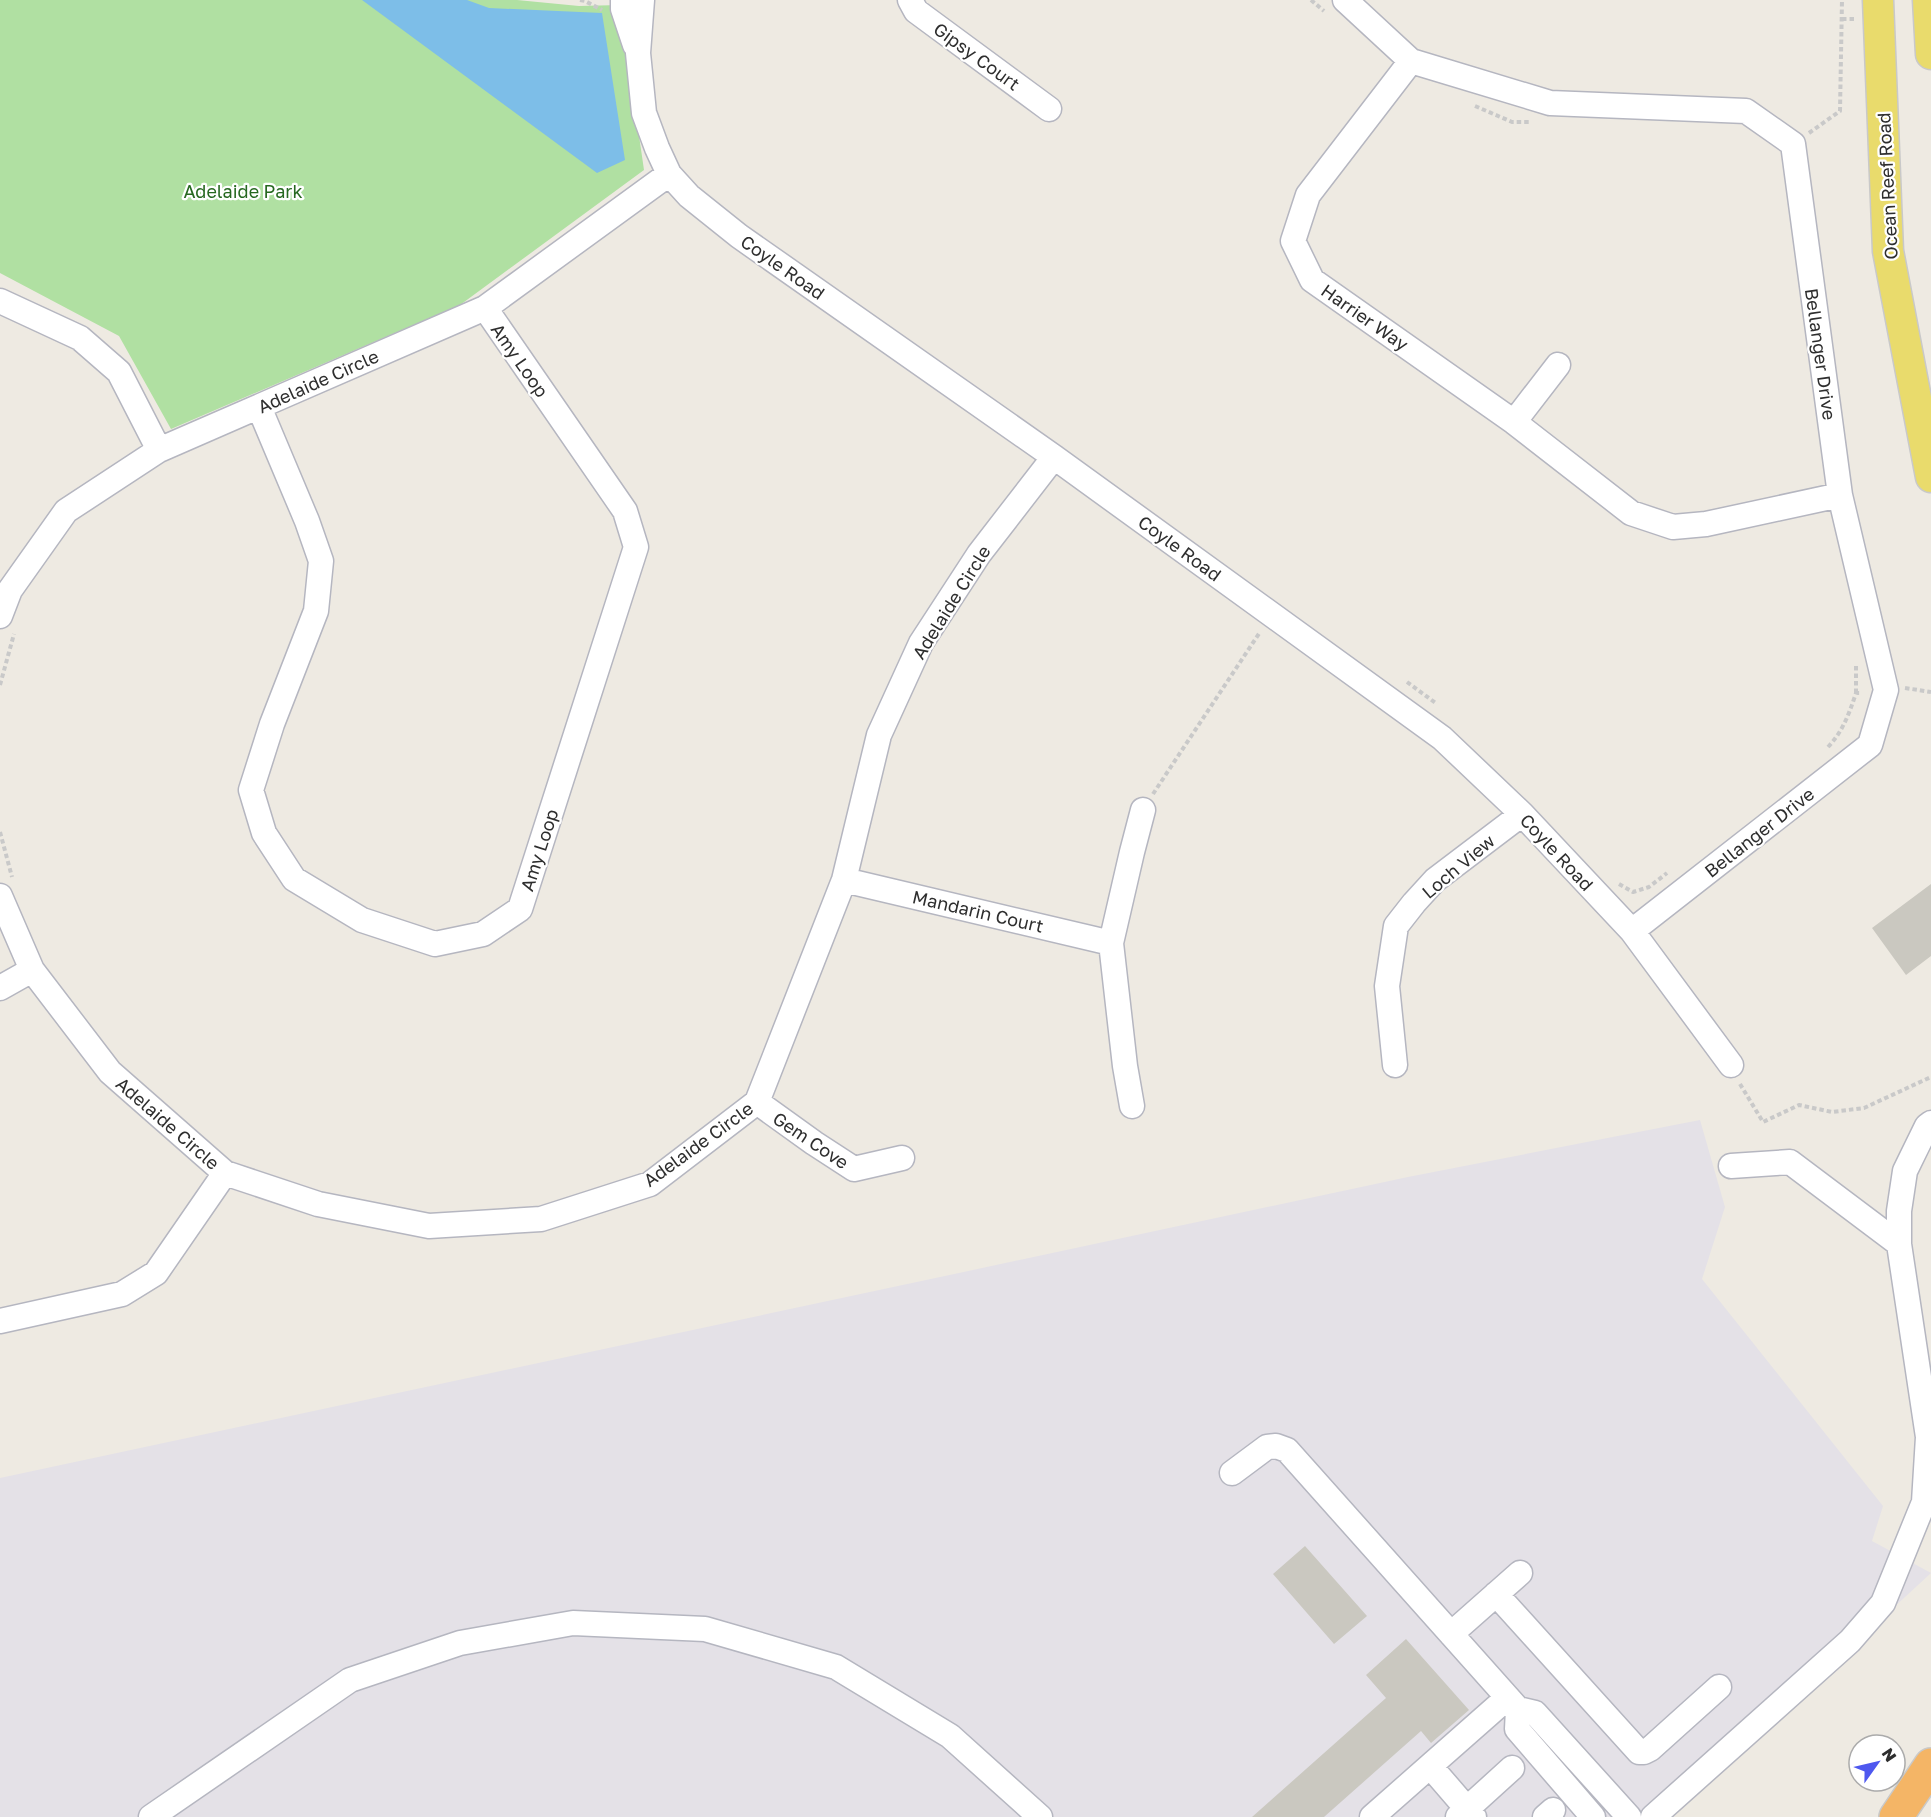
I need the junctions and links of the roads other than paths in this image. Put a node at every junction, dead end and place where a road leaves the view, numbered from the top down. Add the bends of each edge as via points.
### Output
1 (623, 0) edge
2 (642, 0) edge
3 (910, 0) edge
4 (1345, 0) edge
5 (1878, 0) edge
6 (1928, 0) edge
7 (638, 52) junction
8 (1931, 54) edge
9 (1411, 61) junction
10 (1049, 109) dead end
11 (669, 174) junction
12 (0, 301) edge
13 (485, 308) junction
14 (1558, 364) dead end
15 (259, 407) junction
16 (1514, 422) junction
17 (159, 450) junction
18 (1054, 456) junction
19 (1931, 477) edge
20 (1840, 495) junction
21 (5, 588) edge
22 (8, 622) edge
23 (1143, 810) road end
24 (1522, 814) junction
25 (844, 880) junction
26 (7, 891) edge
27 (1632, 931) junction
28 (1111, 943) junction
29 (32, 970) junction
30 (0, 988) edge
31 (1395, 1065) dead end
32 (1731, 1065) road end
33 (757, 1102) junction
34 (1132, 1106) dead end
35 (1931, 1123) edge
36 (903, 1158) dead end
37 (1731, 1166) dead end
38 (225, 1173) junction
39 (1899, 1244) junction
40 (0, 1321) edge
41 (1232, 1473) dead end
42 (1520, 1573) dead end
43 (1496, 1594) junction
44 (1451, 1634) junction
45 (1719, 1687) dead end
46 (1512, 1703) junction
47 (1931, 1765) edge
48 (1430, 1766) junction
49 (1512, 1768) dead end
50 (1466, 1814) edge
51 (151, 1817) edge
52 (1040, 1817) edge
53 (1372, 1817) edge
54 (1593, 1817) edge
55 (1629, 1817) edge
56 (1653, 1817) edge
57 (1896, 1817) edge

1 - 7 street, Coyle Road
2 - 7 street, Coyle Road
3 - 10 street, Gipsy Court via 916,11
4 - 9 street
5 - 19 main road, Ocean Reef Road via 1888,251
6 - 8 main road
7 - 11 street, Coyle Road via 644,113
9 - 16 street, Harrier Way via 1308,195 1293,241 1312,280
9 - 20 street, Bellanger Drive via 1550,103 1746,111 1793,144
11 - 13 street, Adelaide Circle
11 - 18 street, Coyle Road via 689,196 739,236
12 - 17 street via 80,338 119,372
13 - 15 street, Adelaide Circle
13 - 15 street, Amy Loop via 625,510 636,547 520,909 483,934 435,944 362,920 294,879 264,833 251,790 316,611 321,561
14 - 16 street
15 - 17 street, Adelaide Circle
16 - 20 street, Harrier Way via 1631,513 1673,527 1706,524
17 - 21 street, Adelaide Circle via 66,511
18 - 24 street, Coyle Road via 1442,738
18 - 25 street, Adelaide Circle via 979,554 921,643 879,735
20 - 27 street, Bellanger Drive via 1886,690 1870,745
21 - 22 street, Adelaide Circle
23 - 28 street
24 - 27 street, Coyle Road
24 - 31 street, Loch View via 1435,880 1396,926 1387,986
25 - 28 street, Mandarin Court
25 - 33 street, Adelaide Circle
26 - 29 street, Adelaide Circle
27 - 32 street, Coyle Road
28 - 34 street
29 - 30 street
29 - 38 street, Adelaide Circle via 110,1072
33 - 36 street, Gem Cove via 854,1169
33 - 38 street, Adelaide Circle via 650,1184 542,1219 429,1226 318,1204
35 - 39 street via 1905,1171
37 - 39 street via 1790,1162
38 - 40 street via 156,1273 122,1294
39 - 56 street via 1928,1437 1924,1502 1883,1603 1850,1641
41 - 44 street via 1267,1448 1287,1450
42 - 43 street
43 - 44 street
43 - 45 street via 1639,1752 1650,1749
44 - 46 street
46 - 48 street
46 - 54 street via 1516,1729
46 - 55 street via 1535,1713
47 - 57 highway
48 - 50 street
48 - 53 street
49 - 50 street
51 - 52 street via 350,1680 460,1643 573,1623 705,1629 836,1667 950,1736

